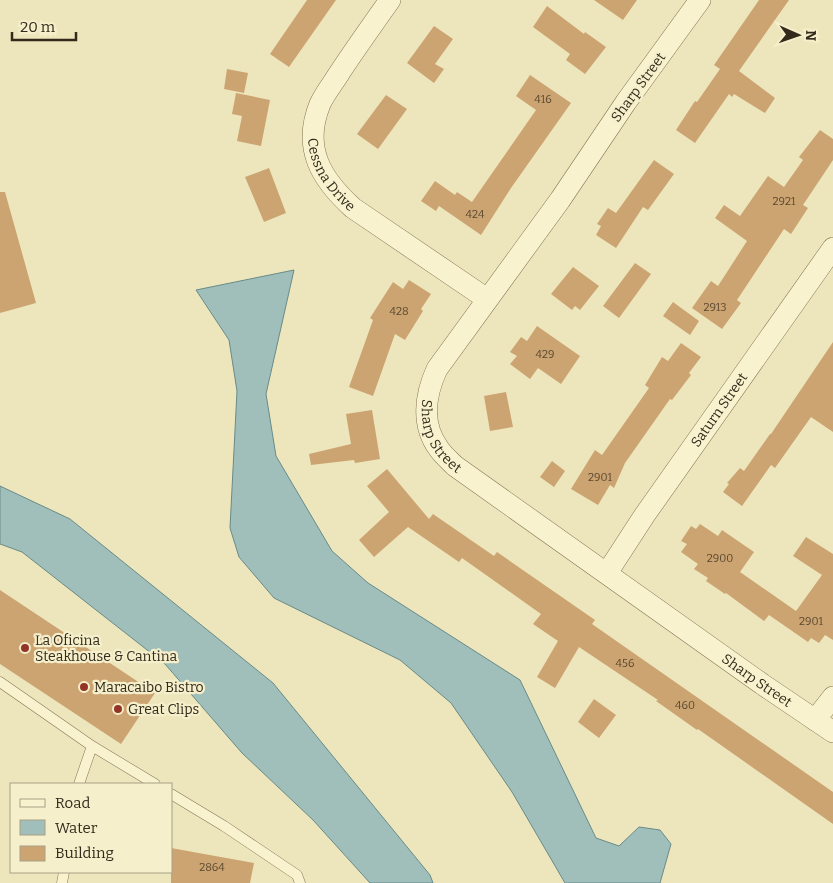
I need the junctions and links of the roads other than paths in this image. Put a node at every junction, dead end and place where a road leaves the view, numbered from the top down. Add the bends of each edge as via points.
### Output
1 (390, 0) edge
2 (700, 0) edge
3 (833, 248) edge
4 (488, 300) junction
5 (607, 574) junction
6 (0, 682) edge
7 (833, 697) edge
8 (815, 720) junction
9 (833, 732) edge
10 (92, 746) junction
11 (79, 783) edge
12 (152, 783) edge
13 (172, 795) edge
14 (300, 883) edge

1 - 4 street, Cessna Drive via 320,103 313,126 316,161 336,192 353,208
2 - 4 street, Sharp Street
3 - 5 street, Saturn Street via 644,516
4 - 5 street, Sharp Street via 430,383 426,402 432,435 438,448 455,466
5 - 8 street, Sharp Street
6 - 10 lane
7 - 8 street
8 - 9 street, Sharp Street
10 - 11 lane
10 - 12 lane
13 - 14 lane via 297,875

